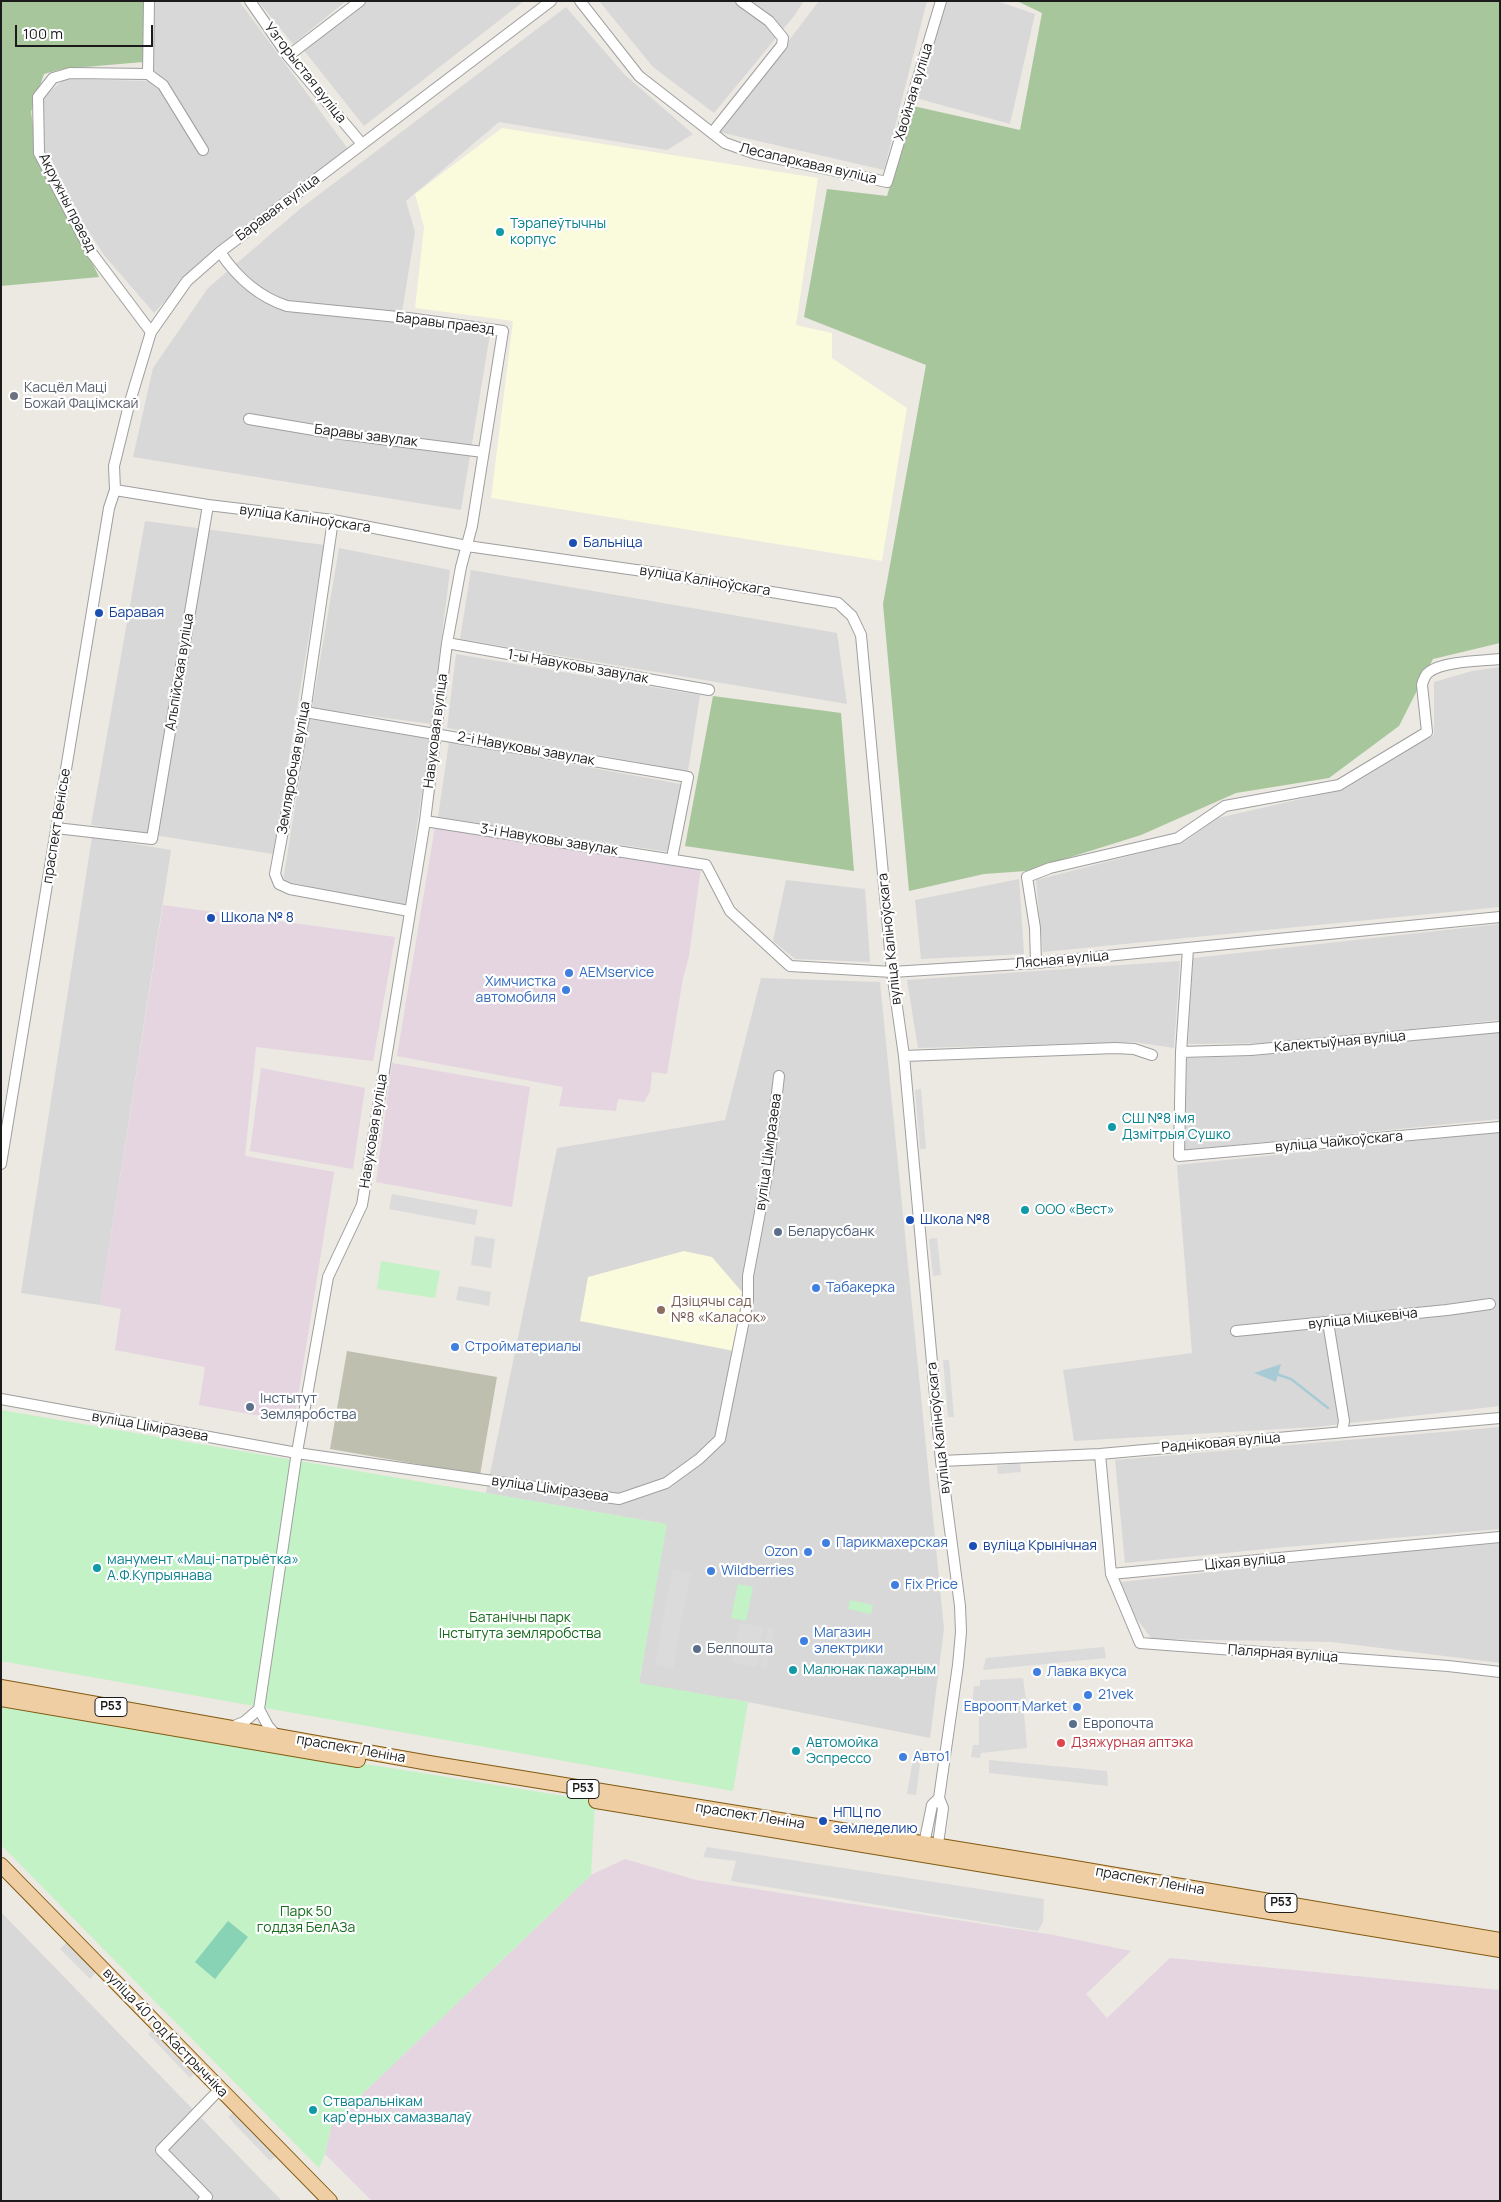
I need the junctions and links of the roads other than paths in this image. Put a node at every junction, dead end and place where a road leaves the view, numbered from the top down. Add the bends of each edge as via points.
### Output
1 (149, 1) edge
2 (250, 1) edge
3 (360, 1) edge
4 (551, 1) edge
5 (580, 1) edge
6 (741, 1) edge
7 (941, 1) edge
8 (288, 56) junction
9 (148, 74) junction
10 (712, 133) junction
11 (362, 144) junction
12 (203, 150) dead end
13 (887, 182) joint
14 (220, 252) junction
15 (152, 332) junction
16 (249, 419) dead end
17 (483, 452) junction
18 (115, 490) junction
19 (208, 505) junction
20 (333, 520) junction
21 (467, 546) junction
22 (447, 643) junction
23 (1500, 659) edge
24 (709, 690) dead end
25 (305, 712) junction
26 (436, 733) junction
27 (425, 821) junction
28 (56, 828) junction
29 (672, 858) junction
30 (409, 911) junction
31 (1500, 917) edge
32 (1188, 949) junction
33 (1036, 963) junction
34 (892, 972) junction
35 (1500, 1028) edge
36 (1181, 1052) junction
37 (1152, 1055) dead end
38 (904, 1056) junction
39 (779, 1076) dead end
40 (1500, 1127) edge
41 (1, 1164) edge
42 (1490, 1304) dead end
43 (1328, 1322) junction
44 (1236, 1331) dead end
45 (1, 1399) edge
46 (1500, 1418) edge
47 (1342, 1432) junction
48 (297, 1452) junction
49 (1100, 1454) junction
50 (942, 1461) junction
51 (1500, 1537) edge
52 (1110, 1574) junction
53 (1500, 1672) edge
54 (1, 1687) edge
55 (1, 1699) edge
56 (259, 1709) junction
57 (230, 1728) junction
58 (278, 1736) junction
59 (939, 1798) junction
60 (923, 1849) junction
61 (938, 1851) junction
62 (1, 1865) edge
63 (1500, 1940) edge
64 (1500, 1950) edge
65 (220, 2089) junction
66 (204, 2201) edge
67 (330, 2201) edge

1 - 9 street
2 - 8 street, Узгорыстая вуліца
3 - 8 street
4 - 11 street, Баравая вуліца
5 - 10 street, Лесапаркавая вуліца via 640,76
6 - 10 street via 769,21 783,38 782,45
7 - 13 street, Хвойная вуліца
8 - 11 street, Узгорыстая вуліца
9 - 12 street via 162,84
9 - 15 street, Акружны праезд via 70,73 53,78 38,97 39,153 91,252
10 - 13 street, Лесапаркавая вуліца via 725,143 756,154
11 - 14 street, Баравая вуліца
14 - 15 street, Баравая вуліца via 187,281
14 - 17 street, Баравы праезд via 232,271 272,301 287,306 408,318 503,332
15 - 18 street, Баравая вуліца via 128,405 114,466
16 - 17 street, Баравы завулак
17 - 21 street, Баравы праезд
18 - 19 street, вуліца Каліноўскага
18 - 28 street, праспект Венісье
19 - 20 street, вуліца Каліноўскага
19 - 28 street, Альпійская вуліца via 152,839
20 - 21 street, вуліца Каліноўскага
20 - 25 street, Земляробчая вуліца
21 - 22 street, Навуковая вуліца
21 - 34 street, вуліца Каліноўскага via 838,603 852,616 861,635
22 - 24 street, 1-ы Навуковы завулак
22 - 26 street, Навуковая вуліца
23 - 33 street via 1442,666 1429,672 1422,685 1428,732 1339,785 1225,806 1178,838 1050,868 1028,877
25 - 26 street, 2-і Навуковы завулак
25 - 30 street, Земляробчая вуліца via 275,874 279,884 290,889
26 - 27 street, Навуковая вуліца
26 - 29 street, 2-і Навуковы завулак via 688,777
27 - 29 street, 3-і Навуковы завулак
27 - 30 street, Навуковая вуліца
28 - 41 street, праспект Венісье
29 - 34 street, Лясная вуліца via 706,865 730,911 790,966
30 - 48 street, Навуковая вуліца via 362,1205 328,1277
31 - 32 street, Лясная вуліца
32 - 33 street, Лясная вуліца
32 - 36 street
33 - 34 street, Лясная вуліца
34 - 38 street, вуліца Каліноўскага
35 - 36 street, Калектыўная вуліца via 1250,1050
36 - 40 street, вуліца Чайкоўскага via 1179,1156
37 - 38 street via 1134,1049 1115,1048
38 - 50 street, вуліца Каліноўскага
39 - 48 street, вуліца Ціміразева via 768,1170 748,1276 748,1300 720,1439 699,1459 666,1483 619,1499
42 - 43 street, вуліца Міцкевіча
43 - 44 street, вуліца Міцкевіча
43 - 47 street via 1344,1420
45 - 48 street, вуліца Ціміразева
46 - 47 street, Радніковая вуліца
47 - 49 street, Радніковая вуліца
48 - 56 street, Навуковая вуліца
49 - 50 street, Радніковая вуліца
49 - 52 street
50 - 59 street, вуліца Каліноўскага via 961,1632
51 - 52 street, Ціхая вуліца
52 - 53 street, Палярная вуліца via 1140,1643
54 - 57 main road, праспект Леніна / Р53
55 - 60 main road, праспект Леніна / Р53 via 686,1817
56 - 57 street via 244,1722
56 - 58 street
57 - 58 main road, праспект Леніна / Р53
58 - 60 main road, праспект Леніна / Р53
59 - 60 street, вуліца Каліноўскага via 932,1805
59 - 61 street, вуліца Каліноўскага via 943,1808
60 - 61 main road, праспект Леніна / Р53
61 - 63 main road, праспект Леніна / Р53
61 - 64 main road, праспект Леніна / Р53
62 - 65 main road, вуліца 40 год Кастрычніка
65 - 66 street via 161,2150 207,2197
65 - 67 main road, вуліца 40 год Кастрычніка

